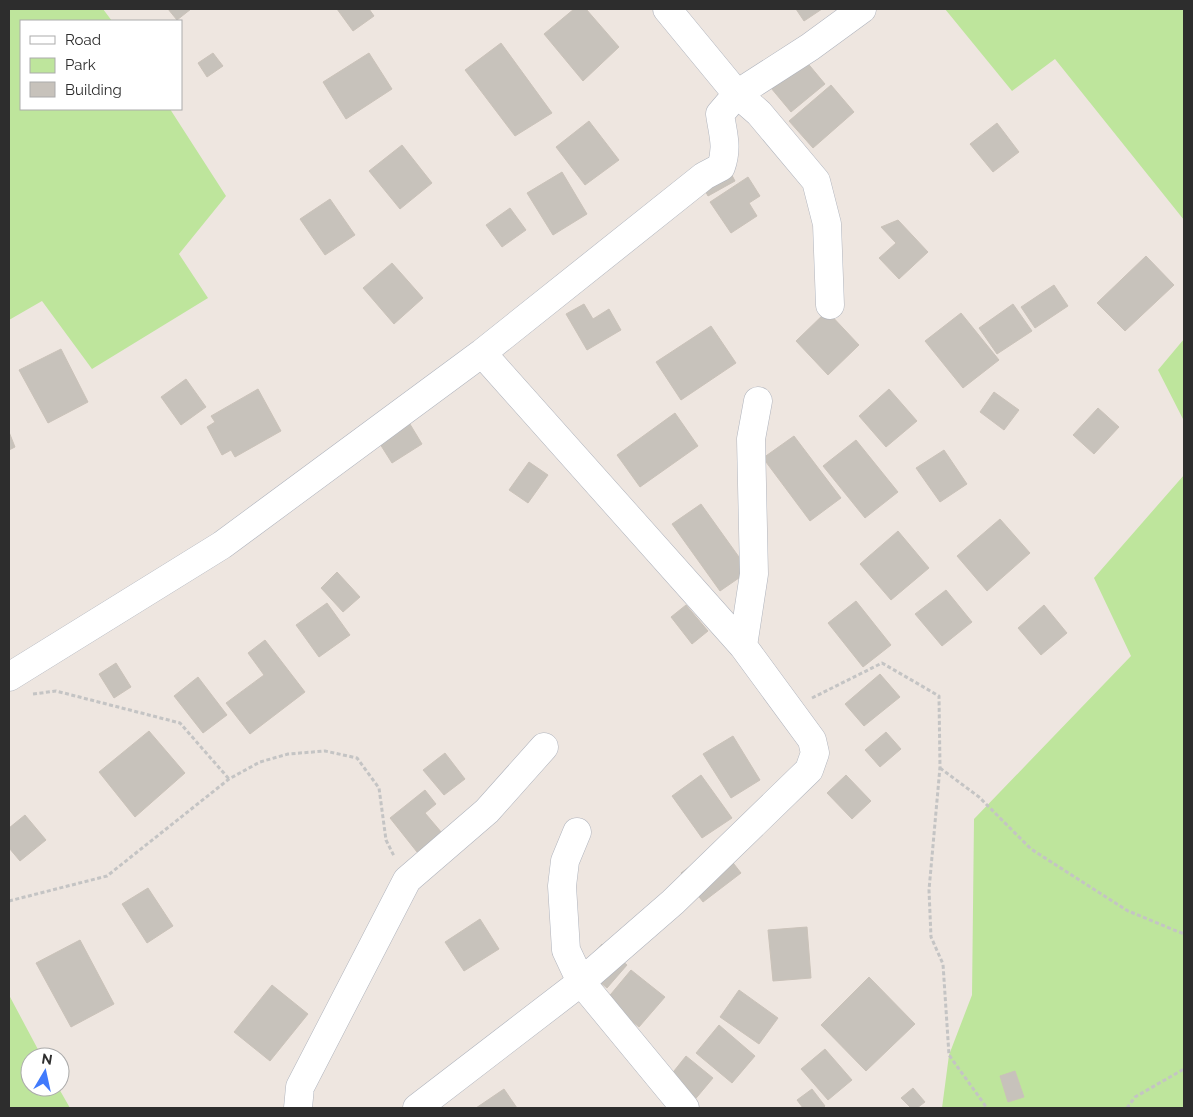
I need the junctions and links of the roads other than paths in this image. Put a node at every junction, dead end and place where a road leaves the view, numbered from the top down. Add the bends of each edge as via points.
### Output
1 (667, 9) edge
2 (862, 9) edge
3 (737, 94) junction
4 (830, 305) dead end
5 (482, 353) junction
6 (758, 401) dead end
7 (743, 646) junction
8 (18, 686) edge
9 (544, 747) dead end
10 (576, 832) dead end
11 (581, 982) junction
12 (298, 1108) edge
13 (417, 1108) edge
14 (685, 1108) edge

1 - 3 street
2 - 3 street
3 - 4 street via 759,113 816,181 827,224
3 - 5 street via 720,114 725,154 721,167 704,176
5 - 7 street
5 - 8 street via 222,544
6 - 7 street via 751,439 754,574
7 - 11 street via 812,740 815,753 809,770 673,902
9 - 12 street via 487,811 407,880 300,1087
10 - 11 street via 565,861 562,886 566,950
11 - 13 street
11 - 14 street

